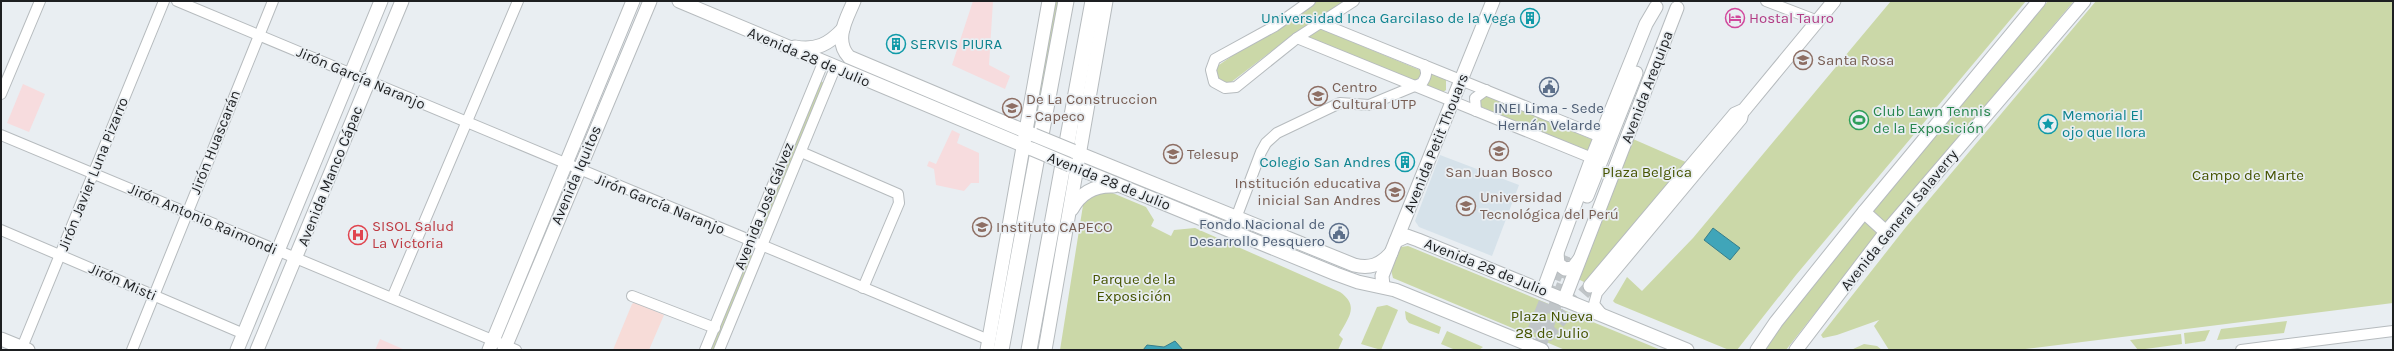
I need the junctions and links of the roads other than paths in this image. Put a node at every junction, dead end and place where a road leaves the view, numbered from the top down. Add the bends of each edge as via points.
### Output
1 (40, 1) edge
2 (164, 1) edge
3 (177, 1) edge
4 (273, 1) edge
5 (381, 1) edge
6 (402, 1) edge
7 (518, 1) edge
8 (633, 1) edge
9 (650, 1) edge
10 (679, 1) edge
11 (854, 1) edge
12 (1049, 1) edge
13 (1066, 1) edge
14 (1093, 1) edge
15 (1106, 1) edge
16 (1310, 1) edge
17 (1354, 1) edge
18 (1493, 1) edge
19 (1766, 1) edge
20 (1834, 1) edge
21 (2039, 1) edge
22 (2084, 1) edge
23 (1657, 4) edge
24 (1679, 5) edge
25 (1818, 21) junction
26 (1320, 23) junction
27 (843, 29) junction
28 (259, 34) junction
29 (1297, 38) junction
30 (779, 43) junction
31 (857, 62) junction
32 (829, 65) junction
33 (1424, 65) junction
34 (351, 73) junction
35 (1461, 80) junction
36 (369, 81) junction
37 (1415, 85) junction
38 (1486, 90) junction
39 (1, 94) edge
40 (1453, 101) junction
41 (1744, 110) junction
42 (1476, 111) junction
43 (467, 123) junction
44 (1030, 133) junction
45 (1, 135) edge
46 (1601, 137) junction
47 (1028, 148) junction
48 (801, 152) junction
49 (1076, 152) junction
50 (1592, 158) junction
51 (1074, 167) junction
52 (572, 168) junction
53 (93, 173) junction
54 (1124, 187) junction
55 (187, 212) junction
56 (1070, 212) junction
57 (1864, 212) junction
58 (1236, 218) junction
59 (1, 230) edge
60 (1886, 232) junction
61 (751, 240) junction
62 (762, 245) junction
63 (1394, 247) junction
64 (278, 250) junction
65 (60, 254) junction
66 (1569, 256) junction
67 (296, 258) junction
68 (1383, 286) junction
69 (1590, 286) tunnel mouth
70 (863, 288) junction
71 (1543, 291) junction
72 (154, 296) junction
73 (632, 296) dead end
74 (392, 298) junction
75 (1564, 300) junction
76 (1605, 317) junction
77 (714, 328) junction
78 (2393, 331) edge
79 (244, 334) junction
80 (1, 339) edge
81 (491, 345) edge
82 (988, 345) edge
83 (23, 349) edge
84 (509, 349) edge
85 (132, 350) edge
86 (237, 350) edge
87 (257, 350) edge
88 (705, 350) edge
89 (719, 350) edge
90 (1001, 350) edge
91 (1029, 350) edge
92 (1045, 350) edge
93 (1542, 350) edge
94 (1687, 350) edge
95 (1757, 350) edge
96 (1796, 350) edge
97 (2242, 350) edge

1 - 39 street
2 - 53 street, Jirón Javier Luna Pizarro
3 - 28 street, Jirón García Naranjo
4 - 28 street, Jirón Huascarán
5 - 34 main road, Avenida Manco Cápac
6 - 36 main road, Avenida Manco Cápac
7 - 43 street
8 - 52 main road, Avenida Iquitos
9 - 52 main road, Avenida Iquitos
10 - 30 main road, Avenida 28 de Julio
11 - 27 main road
12 - 44 main road
13 - 90 highway
14 - 91 highway
15 - 49 main road
16 - 29 street via 1275,26 1215,59 1211,70 1214,82 1224,88 1236,87
17 - 26 street
18 - 35 main road, Avenida Petit Thouars
19 - 25 street
20 - 25 main road
21 - 57 main road, Avenida General Salaverry
22 - 60 main road, Avenida General Salaverry
23 - 46 main road, Avenida Arequipa via 1646,24
23 - 66 main road, Avenida Arequipa via 1654,22
24 - 66 main road, Avenida Arequipa via 1641,85
25 - 41 main road
26 - 29 street
26 - 33 street
27 - 30 main road via 829,42 820,46 801,48
27 - 31 main road, Avenida 28 de Julio via 841,42 844,50 848,57
28 - 34 street, Jirón García Naranjo
28 - 55 street, Jirón Huascarán
29 - 37 street
30 - 32 main road, Avenida 28 de Julio
31 - 32 main road via 836,56 830,57
31 - 44 main road, Avenida 28 de Julio
32 - 47 main road, Avenida 28 de Julio
32 - 48 street, Avenida José Gálvez
32 - 61 street, Avenida José Gálvez
33 - 35 street
33 - 37 street via 1426,77 1422,83
34 - 36 street, Jirón García Naranjo
34 - 64 main road, Avenida Manco Cápac
35 - 38 street
35 - 40 main road, Avenida Petit Thouars
36 - 43 street, Jirón García Naranjo
36 - 67 main road, Avenida Manco Cápac
37 - 40 street
37 - 58 street via 1368,105 1340,103 1277,133 1261,152
38 - 42 street via 1475,98
38 - 46 street
40 - 42 street
40 - 63 main road, Avenida Petit Thouars
41 - 69 main road via 1735,114
41 - 76 street via 1742,119 1597,293 1594,304 1596,310
42 - 50 street
43 - 52 street, Jirón García Naranjo
43 - 74 street
44 - 47 main road
44 - 49 main road, Avenida 28 de Julio, bridge
45 - 53 street, Jirón Antonio Raimondi
46 - 50 main road, Avenida Arequipa
47 - 51 main road, Avenida 28 de Julio, bridge
47 - 82 main road
48 - 62 street, Avenida José Gálvez
48 - 70 street via 898,194 899,203
49 - 51 main road
49 - 58 main road, Avenida 28 de Julio
50 - 66 main road, Avenida Arequipa
51 - 54 main road, Avenida 28 de Julio
51 - 56 main road
52 - 61 street, Jirón García Naranjo
52 - 81 main road, Avenida Iquitos
52 - 84 main road, Avenida Iquitos
53 - 55 street, Jirón Antonio Raimondi
53 - 65 street, Jirón Javier Luna Pizarro
54 - 56 main road via 1107,185 1090,190 1078,199
54 - 68 main road, Avenida 28 de Julio via 1336,274 1358,282
55 - 64 street, Jirón Antonio Raimondi
55 - 72 street, Jirón Huascarán
56 - 92 main road
57 - 60 main road
57 - 95 main road, Avenida General Salaverry via 1776,322
58 - 63 main road, Avenida 28 de Julio via 1357,266 1375,266 1383,262
59 - 65 street, Jirón Misti
60 - 96 main road, Avenida General Salaverry
61 - 62 street, Jirón García Naranjo
61 - 77 street, Avenida José Gálvez
62 - 70 street, Jirón García Naranjo
62 - 89 street, Avenida José Gálvez
63 - 68 main road, Avenida Petit Thouars via 1382,276
63 - 71 main road, Avenida 28 de Julio via 1404,236 1410,237
64 - 67 street, Jirón Antonio Raimondi
64 - 79 main road, Avenida Manco Cápac
65 - 72 street, Jirón Misti
65 - 83 street, Jirón Javier Luna Pizarro
66 - 71 main road, Avenida Arequipa
66 - 75 main road, Avenida Arequipa
67 - 74 street, Jirón Antonio Raimondi
67 - 87 main road, Avenida Manco Cápac
68 - 93 main road, Avenida 28 de Julio
70 - 82 street, Jirón García Naranjo
71 - 75 main road, Avenida 28 de Julio
72 - 79 street, Jirón Misti
72 - 85 street, Jirón Huascarán
73 - 77 street
74 - 81 street, Jirón Antonio Raimondi
75 - 76 main road, Avenida 28 de Julio
76 - 94 main road, Avenida 28 de Julio
77 - 88 street, Avenida José Gálvez
78 - 97 street
79 - 86 main road, Avenida Manco Cápac
80 - 83 main road
81 - 84 street, Jirón Antonio Raimondi

